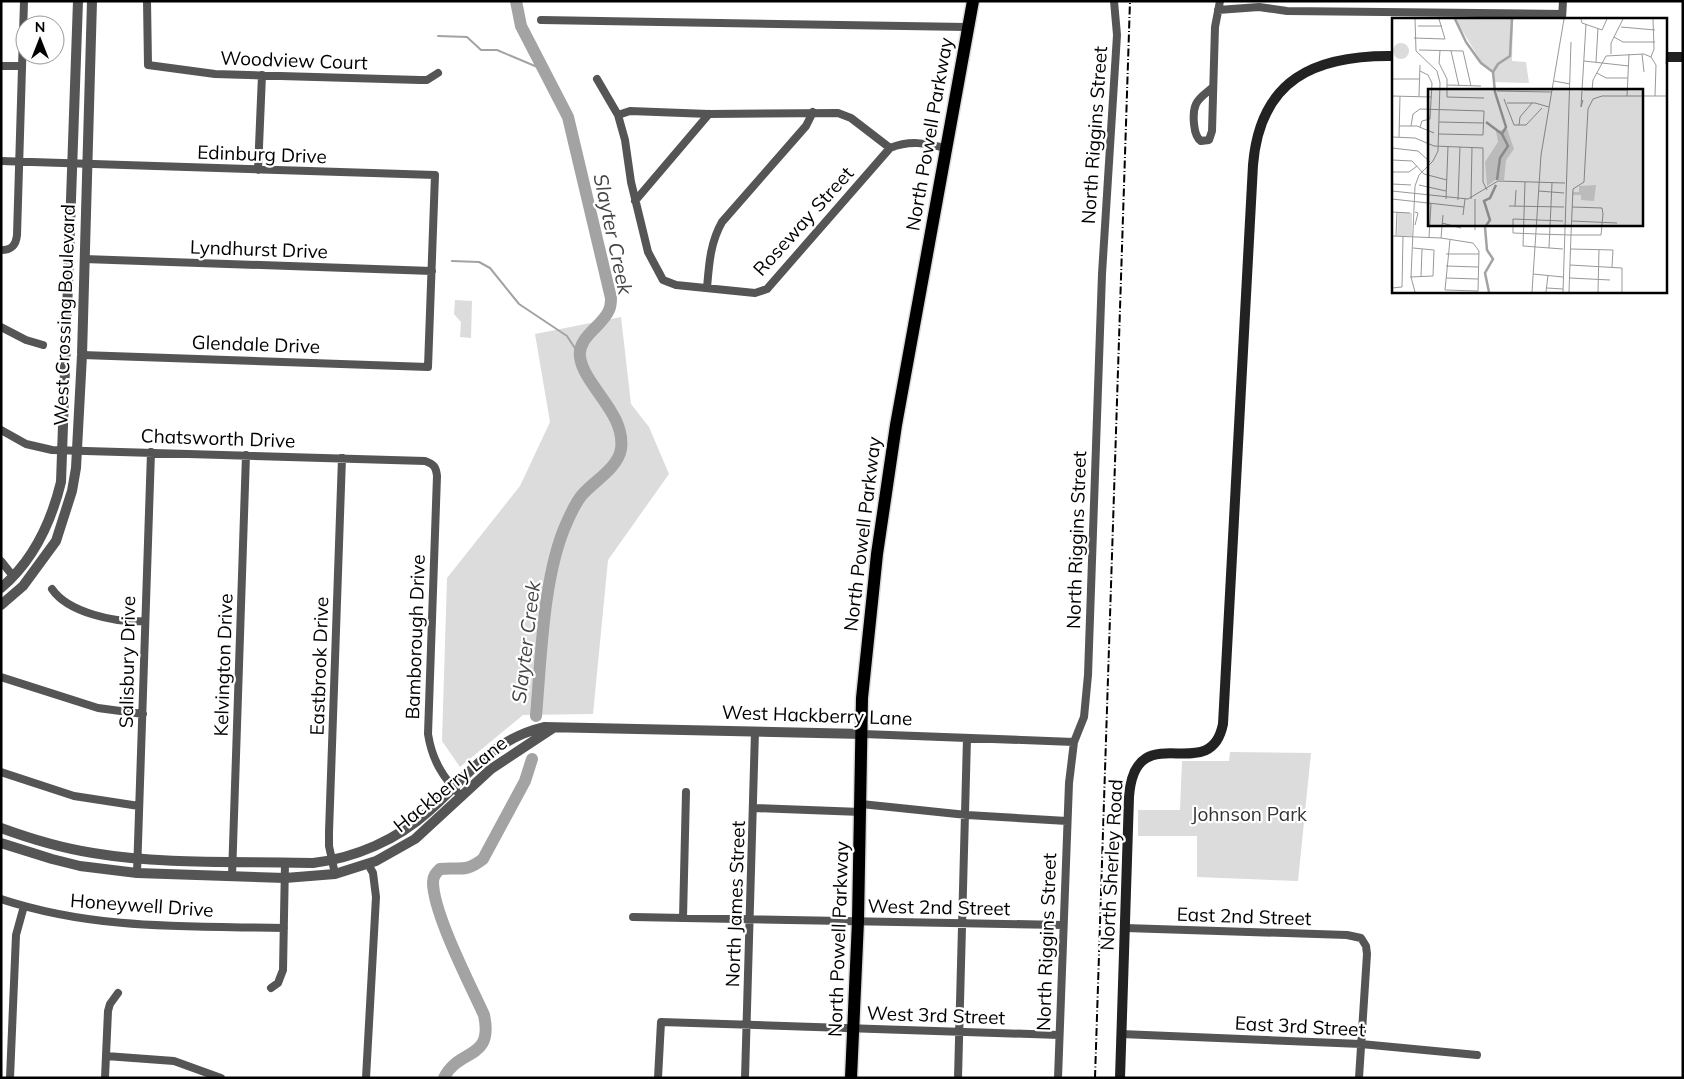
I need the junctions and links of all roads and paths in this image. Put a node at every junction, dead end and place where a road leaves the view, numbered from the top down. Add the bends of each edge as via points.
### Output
1 (24, 1) edge
2 (78, 1) edge
3 (92, 1) edge
4 (146, 1) edge
5 (973, 1) edge
6 (1114, 1) edge
7 (1220, 1) edge
8 (1286, 1) edge
9 (1563, 1) edge
10 (1218, 10) junction
11 (1287, 11) junction
12 (1562, 17) edge
13 (541, 20) dead end
14 (968, 27) junction
15 (1392, 56) edge
16 (1666, 57) edge
17 (1683, 57) edge
18 (1, 66) edge
19 (22, 66) junction
20 (438, 73) dead end
21 (262, 76) junction
22 (597, 79) dead end
23 (1213, 87) junction
24 (813, 112) junction
25 (709, 114) junction
26 (618, 115) junction
27 (890, 148) junction
28 (945, 148) junction
29 (1, 161) edge
30 (19, 161) junction
31 (74, 164) junction
32 (87, 164) junction
33 (258, 170) junction
34 (635, 201) junction
35 (1, 250) edge
36 (84, 259) junction
37 (432, 272) junction
38 (707, 288) junction
39 (1, 327) edge
40 (43, 345) dead end
41 (82, 355) junction
42 (1, 430) edge
43 (63, 450) junction
44 (76, 451) junction
45 (151, 452) junction
46 (246, 455) junction
47 (342, 458) junction
48 (436, 468) joint
49 (1, 561) edge
50 (13, 576) junction
51 (1, 588) edge
52 (52, 589) dead end
53 (1, 606) edge
54 (144, 621) junction
55 (1, 677) edge
56 (143, 714) junction
57 (559, 726) junction
58 (755, 731) junction
59 (863, 734) junction
60 (968, 738) junction
61 (1074, 742) junction
62 (1, 772) edge
63 (452, 787) junction
64 (686, 792) dead end
65 (462, 797) junction
66 (139, 806) junction
67 (754, 808) junction
68 (861, 808) junction
69 (967, 815) junction
70 (1067, 821) junction
71 (1, 828) edge
72 (1, 843) edge
73 (137, 858) junction
74 (233, 861) junction
75 (332, 861) junction
76 (285, 862) junction
77 (368, 864) junction
78 (137, 873) junction
79 (335, 874) junction
80 (232, 876) junction
81 (285, 878) junction
82 (1, 899) edge
83 (24, 906) junction
84 (634, 917) dead end
85 (683, 918) junction
86 (750, 919) junction
87 (858, 921) junction
88 (962, 923) junction
89 (1063, 925) junction
90 (284, 928) junction
91 (1125, 928) junction
92 (271, 988) dead end
93 (118, 993) dead end
94 (747, 1025) junction
95 (853, 1028) junction
96 (960, 1032) junction
97 (1121, 1034) junction
98 (1059, 1035) junction
99 (1362, 1044) junction
100 (1476, 1055) dead end
101 (106, 1056) junction
102 (10, 1078) edge
103 (105, 1078) edge
104 (221, 1078) edge
105 (366, 1078) edge
106 (658, 1078) edge
107 (745, 1078) edge
108 (851, 1078) edge
109 (958, 1078) edge
110 (1058, 1078) edge
111 (1120, 1078) edge
112 (1359, 1078) edge

1 - 19 street
2 - 31 street, West Crossing Boulevard
3 - 32 street, West Crossing Boulevard
4 - 21 street, Woodview Court via 148,65 203,73
5 - 14 main road, North Powell Parkway
6 - 61 street, North Riggins Street via 1117,35 1102,274 1088,675 1084,717
7 - 10 street
8 - 11 street
9 - 12 street
10 - 11 street via 1259,7
10 - 23 street
11 - 12 street
13 - 14 street
14 - 28 main road, North Powell Parkway
15 - 91 main road, North Sherley Road via 1342,58 1307,71 1278,96 1262,124 1253,165 1221,730 1216,744 1208,750 1152,755 1136,767 1130,790
16 - 17 main road
18 - 19 street
19 - 30 street
20 - 21 street, Woodview Court via 424,80
21 - 33 street
22 - 26 street, Roseway Street
23 - 23 street via 1212,136 1201,141 1195,135 1195,107
24 - 25 street
24 - 27 street via 838,113 851,118
24 - 38 street via 806,126 722,222 712,242
25 - 26 street via 630,111
25 - 34 street
26 - 34 street, Roseway Street
27 - 28 street via 918,142
27 - 38 street, Roseway Street via 767,289 755,294
28 - 59 main road, North Powell Parkway via 880,524 864,682
29 - 30 street, Edinburg Drive
30 - 31 street, Edinburg Drive
30 - 35 street via 16,242 10,250
31 - 32 street, Edinburg Drive
31 - 43 street, West Crossing Boulevard
32 - 33 street, Edinburg Drive
32 - 36 street, West Crossing Boulevard
33 - 37 street, Edinburg Drive via 435,175
34 - 38 street, Roseway Street via 648,252 663,280 676,285
36 - 37 street, Lyndhurst Drive
36 - 41 street, West Crossing Boulevard
37 - 41 street, Glendale Drive via 428,367
39 - 40 street
41 - 44 street, West Crossing Boulevard
42 - 43 street, Chatsworth Drive via 34,447
43 - 44 street, Chatsworth Drive
43 - 50 street, West Crossing Boulevard via 61,482 45,530 33,552
44 - 45 street, Chatsworth Drive
44 - 53 street, West Crossing Boulevard via 72,491 56,540 23,586
45 - 46 street, Chatsworth Drive
45 - 54 street, Salisbury Drive
46 - 47 street, Chatsworth Drive
46 - 74 street, Kelvington Drive
47 - 48 street, Chatsworth Drive via 425,461
47 - 75 street, Eastbrook Drive via 329,832
48 - 63 street, Bamborough Drive via 428,734 439,770
49 - 50 street
50 - 51 street, West Crossing Boulevard
52 - 54 street via 58,599 85,611 109,619
54 - 56 street, Salisbury Drive
55 - 56 street via 98,708
56 - 66 street, Salisbury Drive
57 - 58 street, West Hackberry Lane
57 - 63 street, Hackberry Lane via 538,728 510,740 477,762
57 - 65 street, Hackberry Lane via 544,732 496,764
58 - 59 street, West Hackberry Lane
58 - 67 street, North James Street
59 - 60 street, West Hackberry Lane
59 - 68 main road, North Powell Parkway
60 - 61 street, West Hackberry Lane
60 - 69 street
61 - 70 street, North Riggins Street
62 - 66 street via 74,796
63 - 65 street, Bamborough Drive
63 - 75 street, Hackberry Lane via 430,811 410,826 365,850
64 - 85 street
65 - 77 street, Hackberry Lane via 415,839
66 - 73 street, Salisbury Drive
67 - 68 street
67 - 86 street, North James Street
68 - 69 street
68 - 87 main road, North Powell Parkway
69 - 70 street
69 - 88 street
70 - 89 street, North Riggins Street
71 - 73 street, Hackberry Lane via 60,847
72 - 78 street, Hackberry Lane via 80,866
73 - 74 street, Hackberry Lane
73 - 78 street, Salisbury Drive
74 - 76 street, Hackberry Lane
74 - 80 street, Kelvington Drive
75 - 76 street, Hackberry Lane
75 - 79 street, Eastbrook Drive
76 - 81 street
77 - 79 street, Hackberry Lane
77 - 105 street via 376,897
78 - 80 street, Hackberry Lane
79 - 81 street, Hackberry Lane
80 - 81 street, Hackberry Lane
81 - 90 street
82 - 83 street, Honeywell Drive
83 - 90 street, Honeywell Drive via 57,915 121,924
83 - 102 street via 16,935
84 - 85 street, West 2nd Street
85 - 86 street, West 2nd Street
86 - 87 street, West 2nd Street
86 - 94 street, North James Street
87 - 88 street, West 2nd Street
87 - 95 main road, North Powell Parkway
88 - 89 street, West 2nd Street
88 - 96 street
89 - 98 street, North Riggins Street
90 - 92 street via 283,970
91 - 97 main road, North Sherley Road
91 - 99 street, East 2nd Street via 1362,938 1367,954
93 - 101 street via 108,1012
94 - 95 street, West 3rd Street
94 - 106 street, West 3rd Street via 661,1022
94 - 107 street, North James Street
95 - 96 street, West 3rd Street
95 - 108 main road, North Powell Parkway
96 - 98 street, West 3rd Street
96 - 109 street
97 - 99 street, East 3rd Street
97 - 111 main road, North Sherley Road
98 - 110 street, North Riggins Street
99 - 100 street, East 3rd Street
99 - 112 street
101 - 103 street
101 - 104 street via 174,1061

